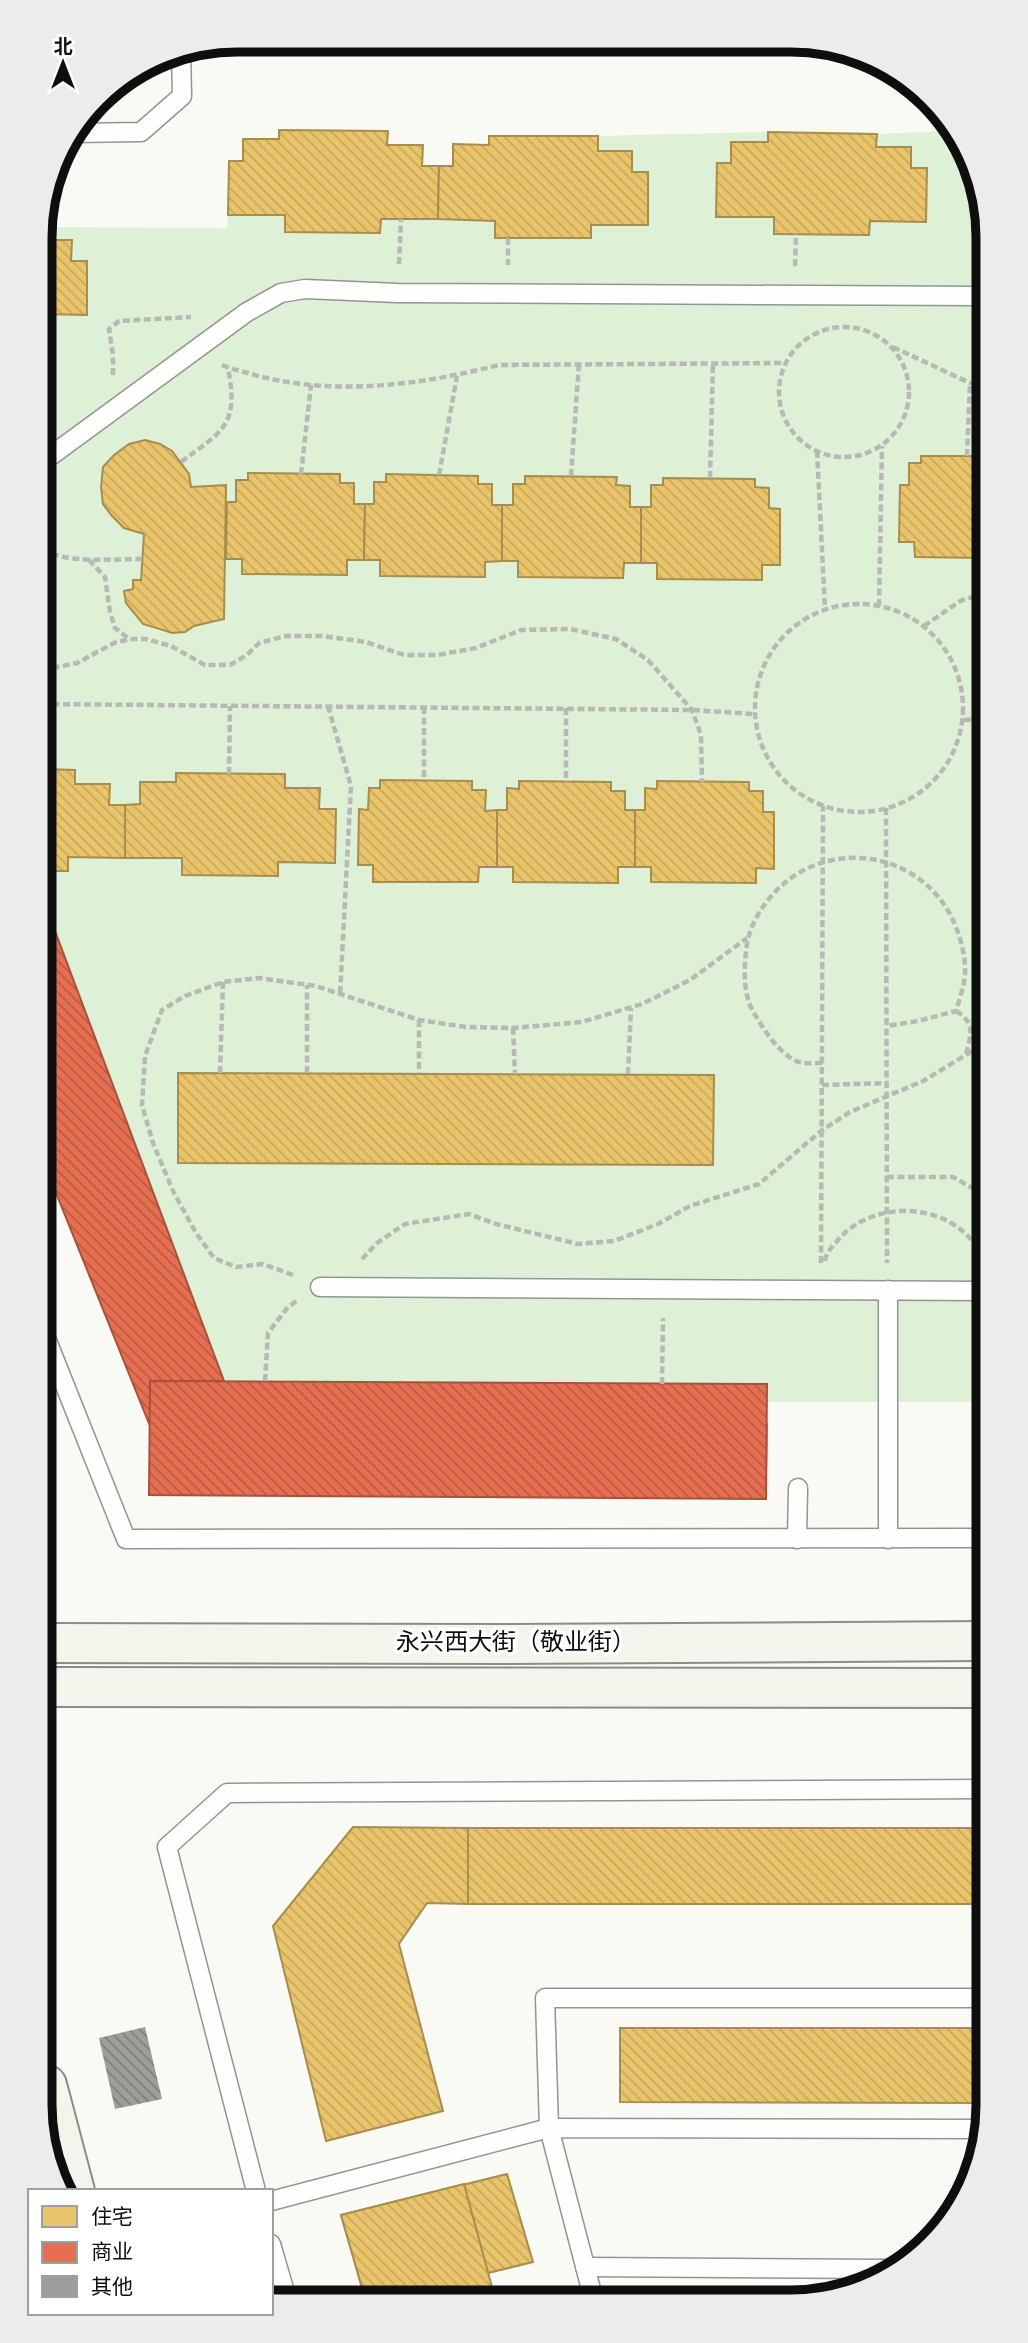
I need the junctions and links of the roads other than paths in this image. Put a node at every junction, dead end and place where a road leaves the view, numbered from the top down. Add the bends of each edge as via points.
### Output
1 (181, 61) edge
2 (86, 133) edge
3 (976, 296) edge
4 (53, 454) edge
5 (320, 1287) road end
6 (887, 1290) junction
7 (975, 1291) edge
8 (52, 1353) edge
9 (797, 1488) dead end
10 (975, 1538) edge
11 (797, 1539) junction
12 (888, 1539) junction
13 (975, 1641) edge
14 (52, 1643) edge
15 (52, 1687) edge
16 (975, 1688) edge
17 (975, 1790) edge
18 (975, 1998) edge
19 (52, 2104) edge
20 (549, 2128) junction
21 (974, 2129) edge
22 (74, 2189) edge
23 (255, 2189) edge
24 (273, 2200) edge
25 (273, 2251) edge
26 (585, 2267) junction
27 (877, 2269) edge
28 (284, 2290) edge
29 (591, 2290) edge

1 - 2 lane via 182,96 141,132
3 - 4 lane via 305,289 281,293
5 - 6 lane
6 - 7 lane
6 - 12 lane
8 - 11 lane via 126,1539
9 - 11 lane
10 - 12 lane
11 - 12 lane
13 - 14 main road, 永兴西大街（敬业街）
15 - 16 main road, 永兴西大街（敬业街）
17 - 23 lane via 227,1793 167,1847
18 - 20 lane via 545,1998
19 - 22 main road
20 - 21 lane
20 - 24 lane
20 - 26 lane
25 - 28 lane
26 - 27 lane
26 - 29 lane

